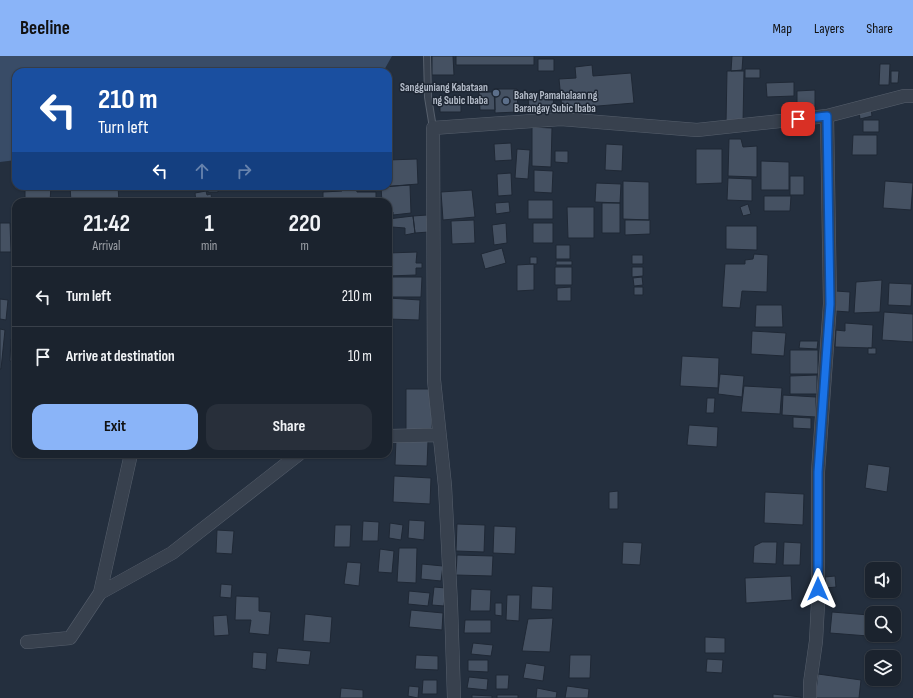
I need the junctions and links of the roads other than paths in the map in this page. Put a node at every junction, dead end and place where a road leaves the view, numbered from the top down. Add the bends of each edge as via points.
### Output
1 (427, 56) edge
2 (913, 96) edge
3 (827, 116) junction
4 (432, 128) junction
5 (439, 435) junction
6 (392, 436) edge
7 (131, 458) edge
8 (294, 458) edge
9 (100, 592) junction
10 (27, 642) dead end
11 (454, 698) edge
12 (810, 698) edge

1 - 4 lane
2 - 3 street via 904,96
3 - 4 street via 697,130 561,119
3 - 12 street via 830,304 818,472 818,603
4 - 5 street via 434,380
5 - 6 street
5 - 11 street via 445,486
7 - 9 street
8 - 9 street via 172,553
9 - 10 street via 70,638

